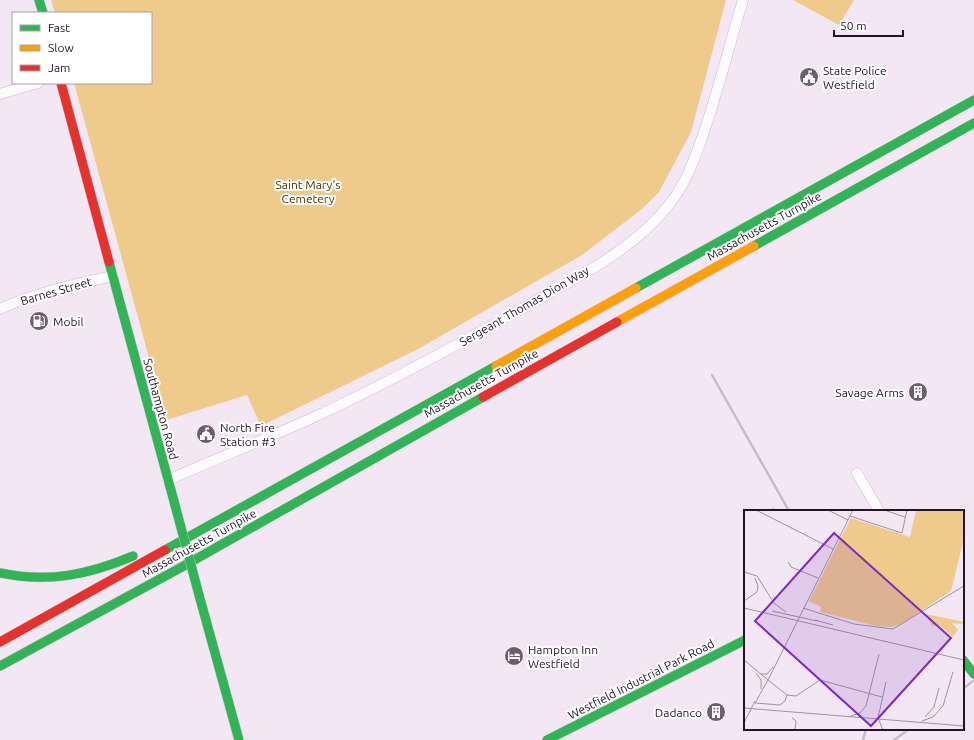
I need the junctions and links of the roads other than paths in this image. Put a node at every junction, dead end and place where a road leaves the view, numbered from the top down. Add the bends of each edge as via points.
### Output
1 (39, 0) edge
2 (743, 0) edge
3 (42, 12) edge
4 (35, 84) edge
5 (61, 84) edge
6 (0, 94) edge
7 (974, 100) edge
8 (974, 123) edge
9 (112, 276) junction
10 (0, 309) edge
11 (378, 431) junction
12 (858, 473) dead end
13 (168, 480) junction
14 (878, 510) edge
15 (171, 536) dead end
16 (139, 554) dead end
17 (180, 568) junction
18 (0, 573) edge
19 (744, 640) edge
20 (0, 642) edge
21 (964, 661) edge
22 (0, 666) edge
23 (19, 666) dead end
24 (974, 674) edge
25 (239, 740) edge
26 (548, 740) edge

1 - 3 main road
2 - 13 street, Sergeant Thomas Dion Way via 710,115 690,170 672,202 631,242 571,281 471,338 325,412
4 - 6 street
5 - 9 main road, Southampton Road
7 - 11 main road, Massachusetts Turnpike
8 - 17 main road, Massachusetts Turnpike
9 - 10 street, Barnes Street via 61,288
9 - 13 main road, Southampton Road
11 - 15 main road via 298,468
11 - 20 main road, Massachusetts Turnpike
12 - 14 street
13 - 25 main road, Southampton Road, bridge
16 - 18 main road via 101,570 74,575 47,578
17 - 22 main road, Massachusetts Turnpike
17 - 23 main road
19 - 26 main road, Westfield Industrial Park Road
21 - 24 main road

